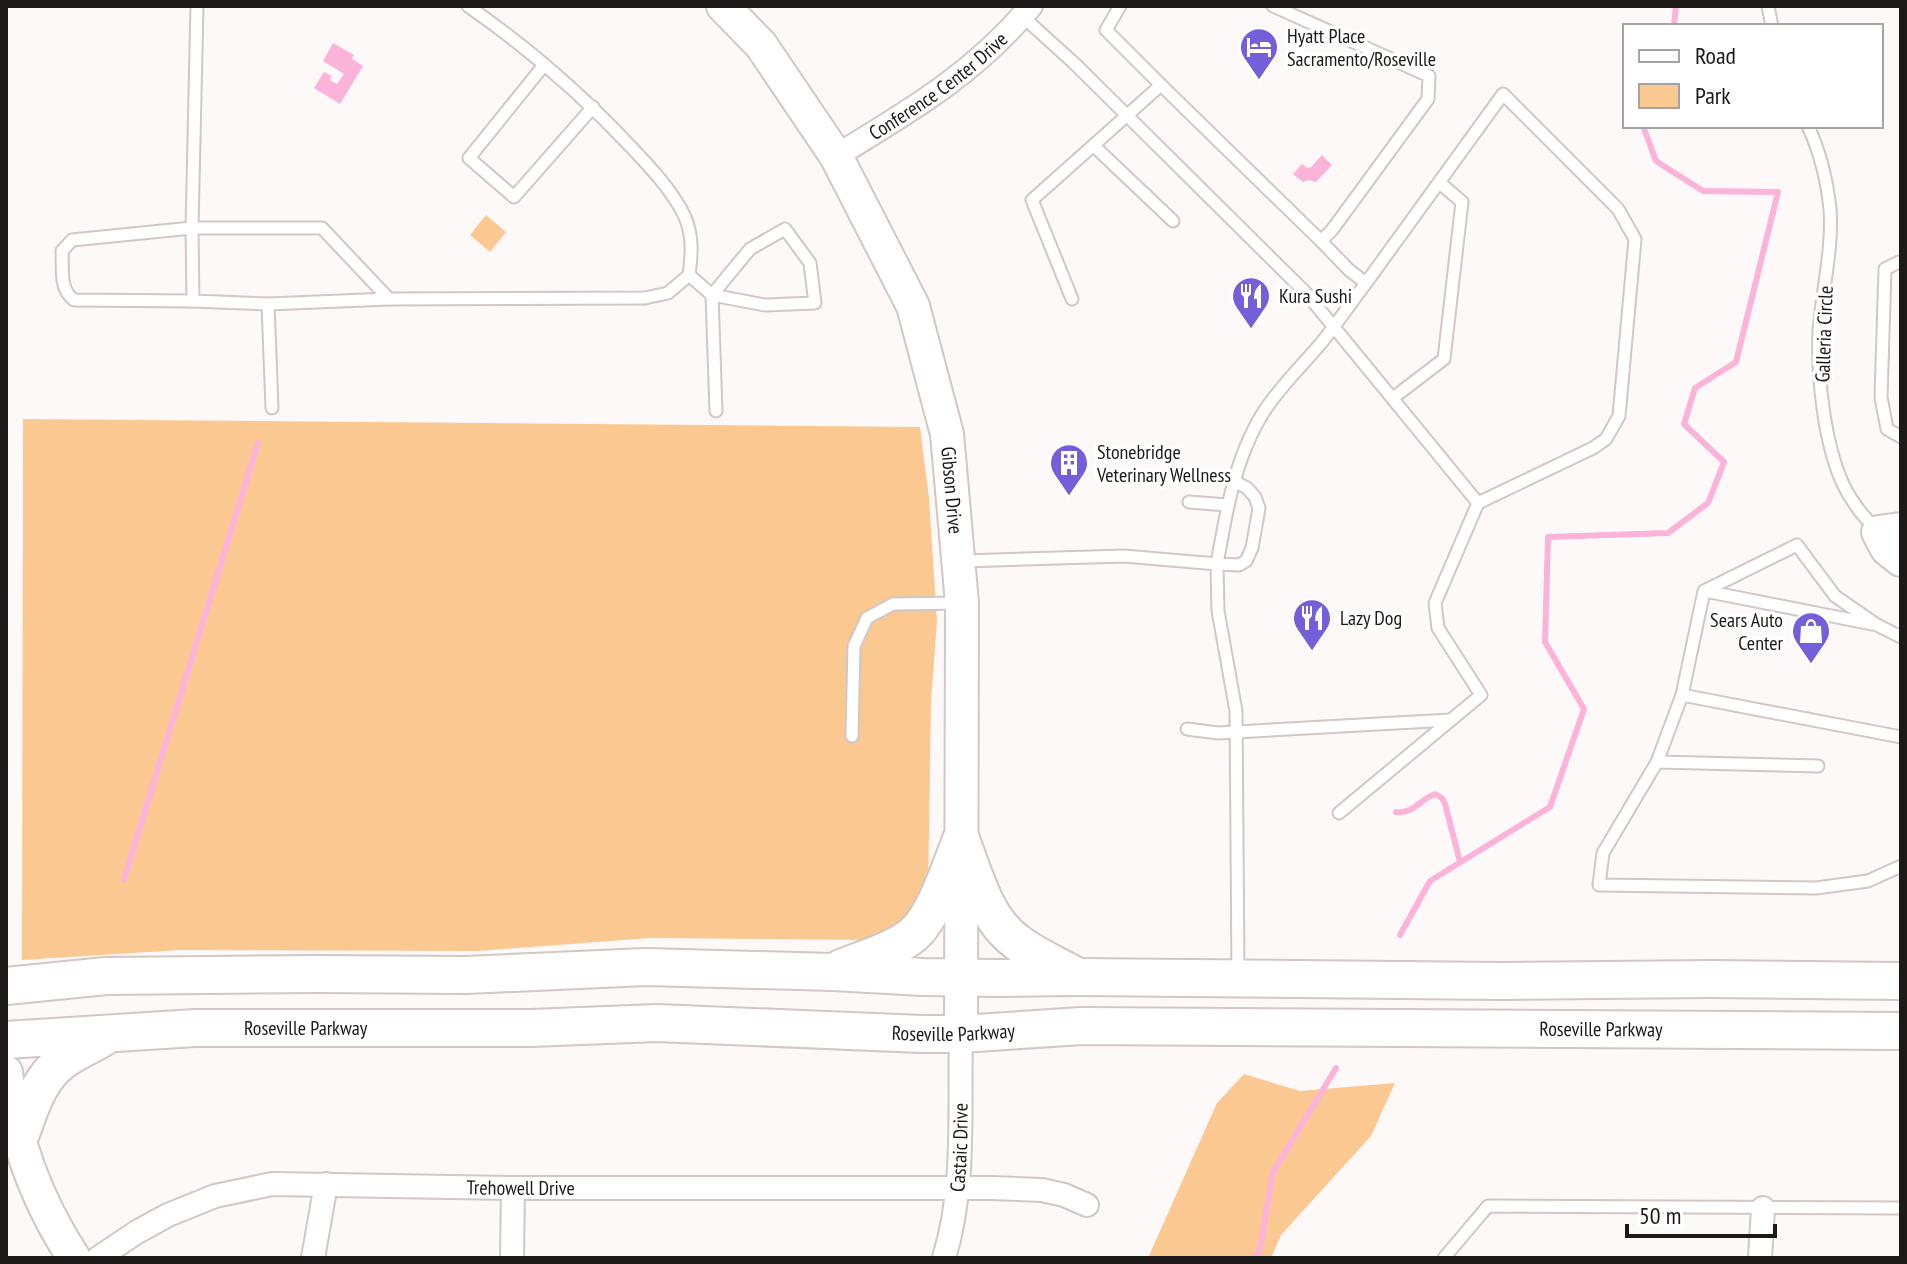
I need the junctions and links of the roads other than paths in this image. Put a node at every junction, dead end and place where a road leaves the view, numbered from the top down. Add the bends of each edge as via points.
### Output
1 (197, 6) edge
2 (468, 6) edge
3 (723, 6) edge
4 (1120, 6) edge
5 (1273, 6) edge
6 (1026, 11) edge
7 (544, 65) junction
8 (1161, 85) junction
9 (593, 107) junction
10 (1127, 117) junction
11 (1809, 128) edge
12 (1094, 146) junction
13 (836, 156) junction
14 (1440, 183) junction
15 (1173, 221) dead end
16 (192, 228) junction
17 (1321, 241) junction
18 (1899, 262) dead end
19 (689, 275) junction
20 (1366, 283) junction
21 (712, 295) junction
22 (389, 299) junction
23 (1072, 299) dead end
24 (193, 301) junction
25 (268, 304) junction
26 (1334, 325) junction
27 (1393, 398) junction
28 (272, 408) dead end
29 (716, 411) dead end
30 (1901, 437) edge
31 (1234, 481) junction
32 (1189, 502) dead end
33 (1478, 503) junction
34 (1227, 505) junction
35 (1894, 540) edge
36 (959, 561) junction
37 (1217, 564) junction
38 (1704, 591) junction
39 (962, 603) junction
40 (1877, 625) junction
41 (1901, 637) edge
42 (1682, 695) junction
43 (1451, 720) junction
44 (1187, 729) dead end
45 (1236, 732) junction
46 (852, 736) dead end
47 (1901, 737) edge
48 (1657, 762) junction
49 (1818, 766) dead end
50 (1339, 813) dead end
51 (961, 840) junction
52 (1901, 866) edge
53 (1901, 968) edge
54 (833, 972) junction
55 (1078, 977) junction
56 (962, 978) junction
57 (1238, 979) junction
58 (1864, 980) junction
59 (1901, 981) edge
60 (6, 986) edge
61 (1901, 1031) edge
62 (110, 1034) junction
63 (961, 1034) junction
64 (6, 1040) edge
65 (6, 1072) edge
66 (12, 1134) edge
67 (326, 1184) junction
68 (513, 1188) junction
69 (959, 1188) junction
70 (1087, 1205) dead end
71 (1763, 1208) junction
72 (1901, 1208) edge
73 (74, 1258) edge
74 (98, 1258) edge
75 (313, 1258) edge
76 (512, 1258) edge
77 (944, 1258) edge
78 (1444, 1258) edge
79 (1760, 1258) edge

1 - 16 lane
2 - 7 lane
3 - 13 street, Gibson Drive via 761,45
4 - 8 lane via 1106,30
5 - 17 lane via 1429,76 1428,99
6 - 10 lane
6 - 13 street, Conference Center Drive via 949,85
7 - 9 lane
7 - 9 lane via 469,158 514,197
8 - 10 lane
8 - 17 lane
9 - 19 lane via 658,176 684,216 693,247
10 - 12 lane
10 - 26 lane
11 - 35 lane, Galleria Circle via 1830,210 1818,367 1831,447 1843,483 1867,521
12 - 15 lane
12 - 23 lane via 1032,200
13 - 36 street, Gibson Drive via 913,306 947,434
14 - 20 lane
14 - 27 lane via 1462,202 1444,359
14 - 33 lane via 1503,94 1618,209 1635,239 1619,416 1606,439
16 - 22 lane via 322,228
16 - 24 lane
16 - 24 lane via 72,240 62,251 64,290 74,300
17 - 20 lane
18 - 30 lane via 1885,269 1881,397 1887,429
19 - 21 lane
19 - 22 lane via 668,293 645,298
20 - 26 lane
21 - 21 lane via 765,305 815,303 810,263 785,229 750,249
21 - 29 lane
22 - 25 lane
24 - 25 lane
25 - 28 lane
26 - 27 lane
26 - 31 lane via 1262,415
27 - 33 lane
31 - 34 lane
31 - 37 lane via 1247,488 1259,508 1252,548 1239,565
32 - 34 lane
33 - 43 lane via 1435,603 1438,628 1481,695
34 - 37 lane
36 - 37 lane via 1124,556
36 - 39 street, Gibson Drive
37 - 45 lane via 1218,611
38 - 40 lane
38 - 40 lane via 1797,545 1835,596
38 - 42 lane
39 - 46 lane via 893,604 867,618 854,646
39 - 51 street, Gibson Drive
40 - 41 lane
42 - 47 lane
42 - 48 lane
43 - 45 lane
43 - 50 lane
44 - 45 lane
45 - 57 lane
48 - 49 lane
48 - 52 lane via 1603,853 1599,885 1816,888 1868,881
51 - 54 main road via 928,916 914,933
51 - 55 main road via 990,912 1005,932
51 - 56 street, Gibson Drive
53 - 58 main road
54 - 56 main road
54 - 60 main road via 646,967 466,975 106,976
55 - 56 main road
55 - 57 main road
56 - 63 street, Gibson Drive
57 - 58 main road
58 - 59 main road
61 - 63 main road, Roseville Parkway via 1081,1026
62 - 63 main road, Roseville Parkway via 195,1028 657,1023
62 - 64 main road, Roseville Parkway
62 - 66 main road via 60,1063
63 - 69 street, Castaic Drive
65 - 66 street
66 - 73 street
67 - 68 street, Trehowell Drive
67 - 74 street, Trehowell Drive via 272,1184 215,1196 168,1215
67 - 75 street
68 - 69 street, Trehowell Drive
68 - 76 street
69 - 70 street, Trehowell Drive via 1042,1190
69 - 77 street, Castaic Drive
71 - 72 lane
71 - 78 lane via 1488,1206
71 - 79 street

